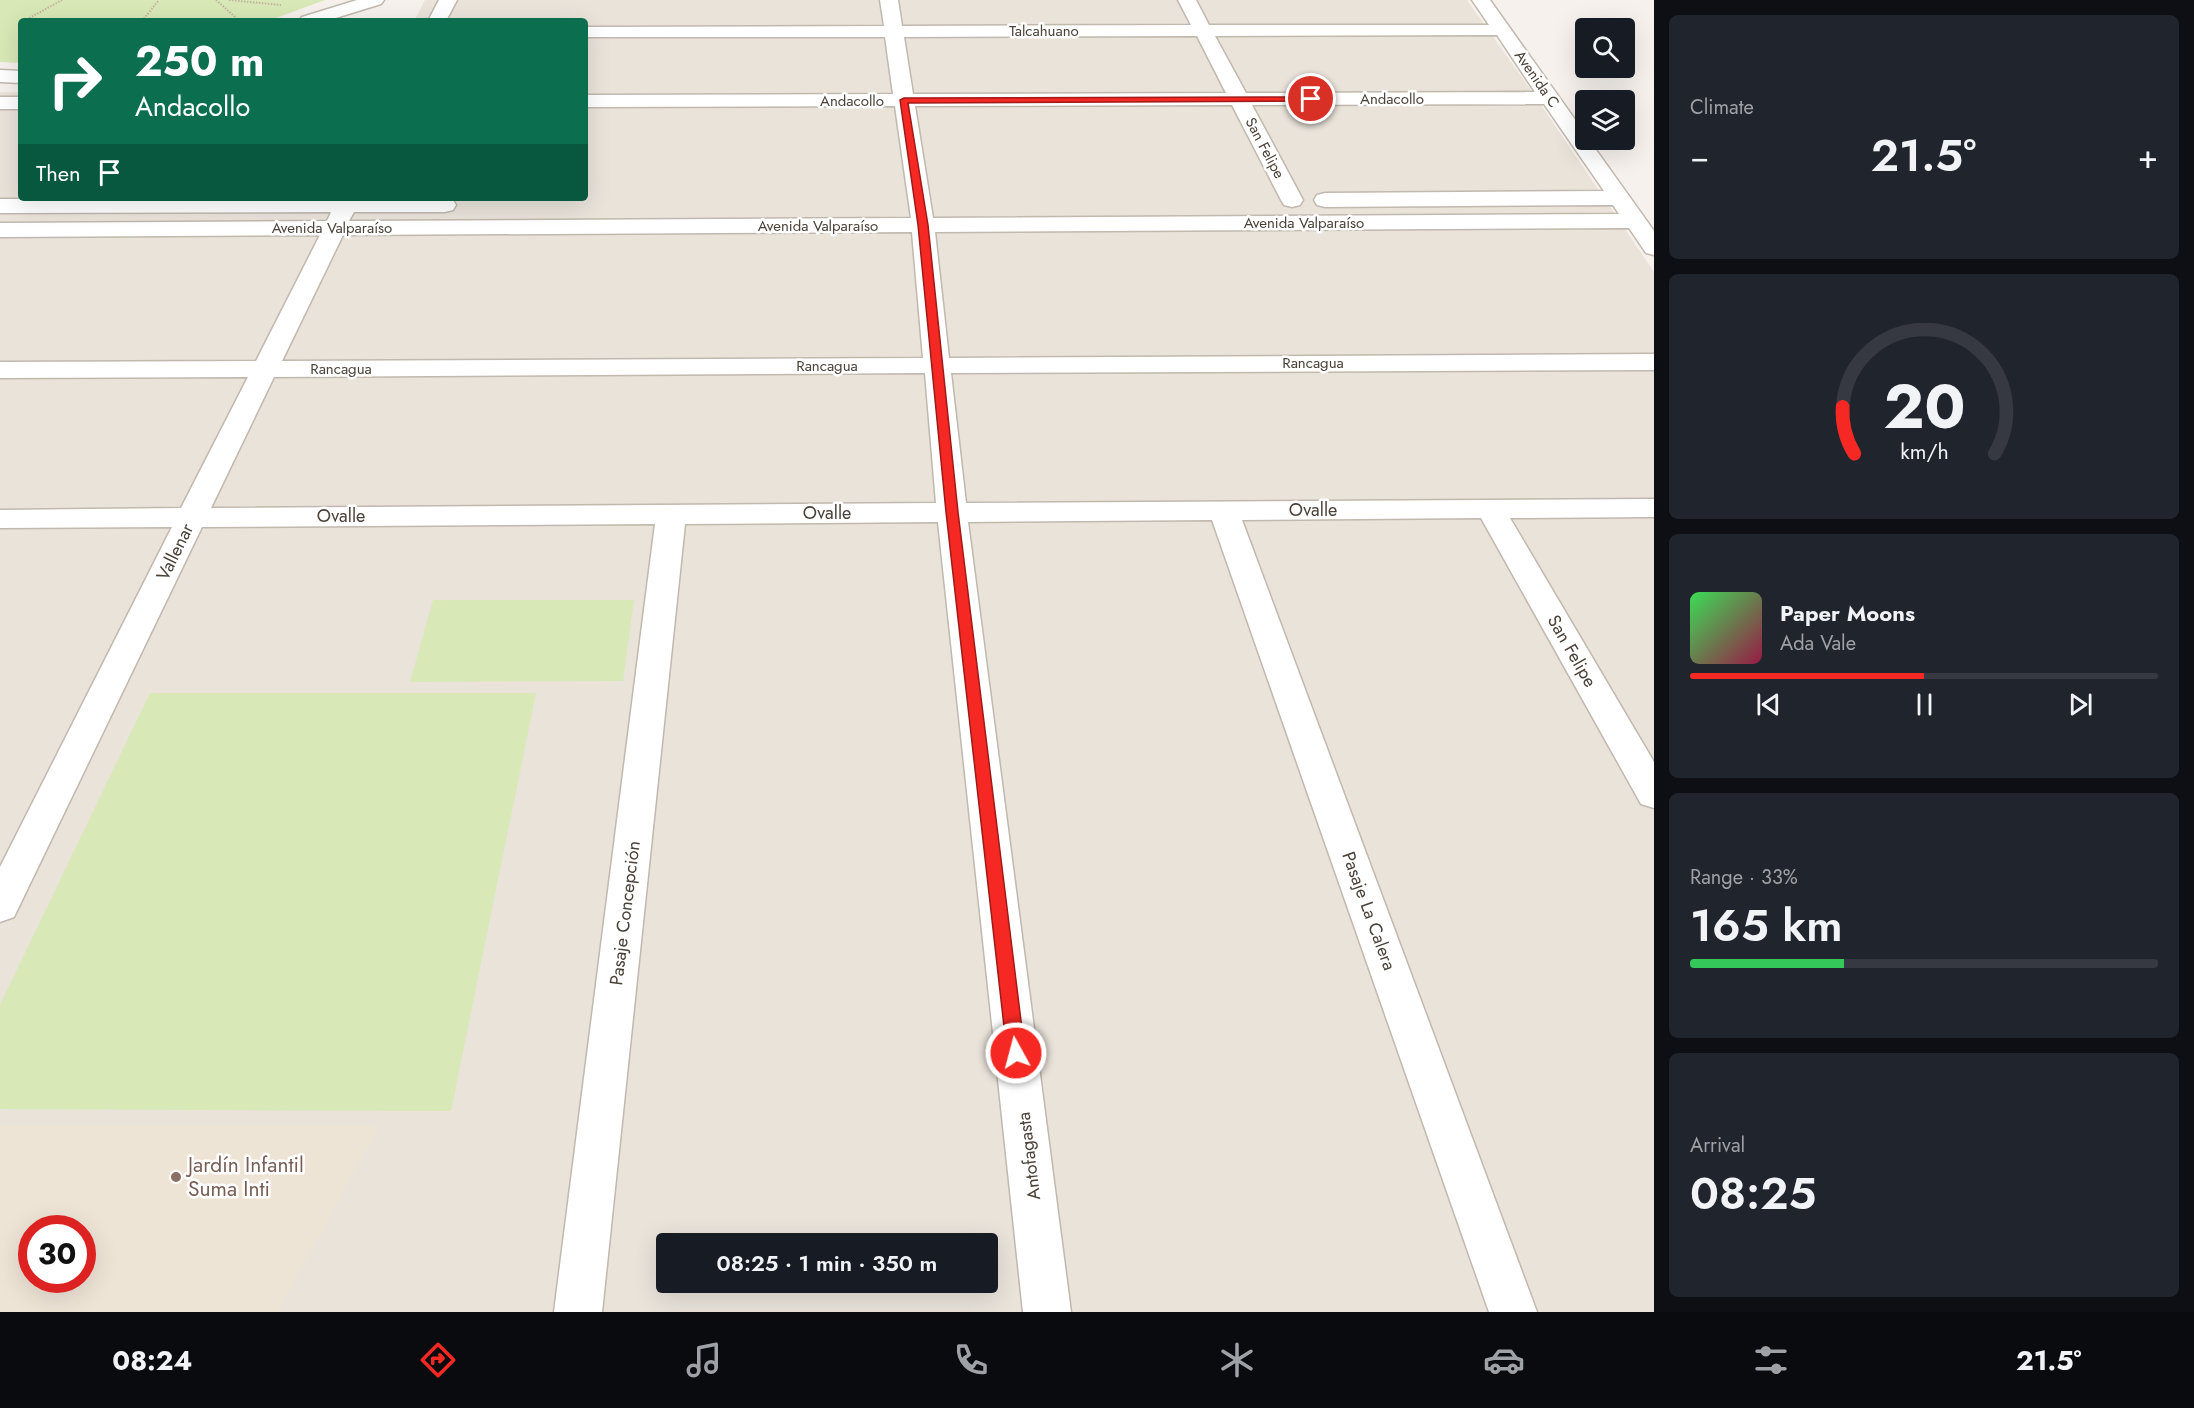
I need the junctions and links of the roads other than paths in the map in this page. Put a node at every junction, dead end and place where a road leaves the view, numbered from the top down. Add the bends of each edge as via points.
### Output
1 (375, 0) edge
2 (448, 0) edge
3 (1187, 0) edge
4 (1481, 0) edge
5 (891, 16) edge
6 (318, 18) edge
7 (439, 18) edge
8 (1502, 30) junction
9 (1203, 31) junction
10 (588, 32) edge
11 (0, 76) edge
12 (18, 77) edge
13 (1550, 98) junction
14 (1239, 99) junction
15 (904, 100) junction
16 (588, 101) edge
17 (0, 103) edge
18 (18, 103) edge
19 (1620, 198) junction
20 (1269, 200) dead end
21 (1292, 200) junction
22 (466, 205) dead end
23 (0, 206) edge
24 (920, 209) junction
25 (344, 210) edge
26 (1636, 221) junction
27 (0, 230) edge
28 (1654, 248) edge
29 (1654, 362) edge
30 (937, 365) junction
31 (265, 369) junction
32 (0, 370) edge
33 (1654, 508) edge
34 (1490, 509) junction
35 (1224, 510) junction
36 (952, 512) junction
37 (671, 514) junction
38 (192, 517) junction
39 (0, 519) edge
40 (1654, 794) edge
41 (0, 906) edge
42 (578, 1312) edge
43 (1047, 1312) edge
44 (1513, 1312) edge

1 - 6 street
2 - 7 street
3 - 9 street, San Felipe
4 - 8 street, Avenida C
5 - 9 street, Talcahuano
5 - 10 street, Talcahuano
5 - 15 street, Antofagasta
8 - 9 street, Talcahuano
8 - 13 street, Avenida C
9 - 14 street, San Felipe
11 - 12 street
13 - 14 street, Andacollo
13 - 19 street, Avenida C
14 - 15 street, Andacollo
14 - 21 street, San Felipe
15 - 16 street, Andacollo
15 - 24 street, Antofagasta
17 - 18 street
19 - 21 street, Avenida Valparaíso
19 - 26 street, Avenida C
20 - 21 street, Avenida Valparaíso
22 - 25 street, Avenida Valparaíso
23 - 25 street, Avenida Valparaíso
24 - 25 street, Avenida Valparaíso
24 - 26 street, Avenida Valparaíso
24 - 30 street, Antofagasta
25 - 27 street, Avenida Valparaíso
25 - 31 street, Vallenar
26 - 28 street, Avenida C
29 - 30 street, Rancagua
30 - 31 street, Rancagua
30 - 36 street, Antofagasta
31 - 32 street, Rancagua
31 - 38 street, Vallenar
33 - 34 street, Ovalle
34 - 35 street, Ovalle
34 - 40 street, San Felipe
35 - 36 street, Ovalle
35 - 44 street, Pasaje La Calera
36 - 37 street, Ovalle
36 - 43 street, Antofagasta
37 - 38 street, Ovalle
37 - 42 street, Pasaje Concepción
38 - 39 street, Ovalle
38 - 41 street, Vallenar

